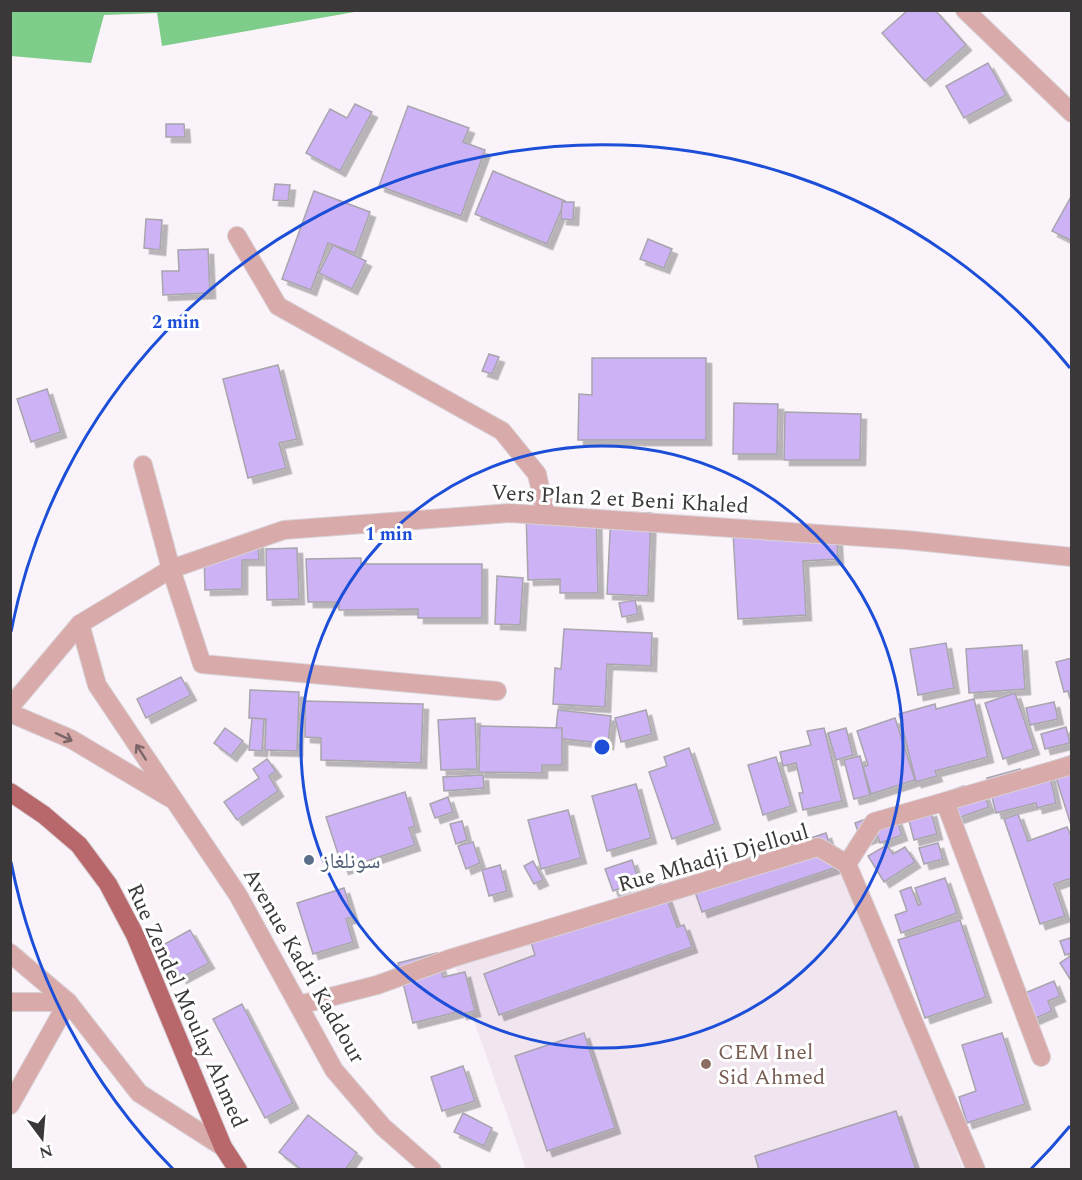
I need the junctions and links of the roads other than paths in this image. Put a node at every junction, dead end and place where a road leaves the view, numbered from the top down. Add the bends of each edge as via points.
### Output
1 (965, 10) edge
2 (1071, 113) edge
3 (237, 236) dead end
4 (143, 465) dead end
5 (546, 515) junction
6 (1071, 557) edge
7 (171, 569) junction
8 (80, 624) junction
9 (497, 690) dead end
10 (10, 707) edge
11 (10, 713) edge
12 (1071, 765) edge
13 (10, 792) edge
14 (174, 801) junction
15 (945, 802) junction
16 (847, 864) junction
17 (10, 952) edge
18 (10, 1002) edge
19 (68, 1002) junction
20 (299, 1005) junction
21 (1041, 1057) dead end
22 (10, 1105) edge
23 (223, 1147) junction
24 (238, 1170) edge
25 (432, 1170) edge
26 (976, 1170) edge

1 - 2 street
3 - 5 street via 278,306 502,431 537,474
4 - 7 street
5 - 6 street, Vers Plan 2 et Beni Khaled via 907,540
5 - 7 street, Vers Plan 2 et Beni Khaled via 510,513 284,530
7 - 8 street, Vers Plan 2 et Beni Khaled
7 - 9 street via 202,664
8 - 10 street, Vers Plan 2 et Beni Khaled
14 -> 8 street, Avenue Kadri Kaddour via 97,684
11 -> 14 street, Avenue Kadri Kaddour via 71,739
12 - 15 street
13 - 23 main road, Rue Zendel Moulay Ahmed via 79,845 108,884 135,935
14 - 20 street, Avenue Kadri Kaddour via 238,895
15 - 16 street via 874,822
15 - 21 street
16 - 20 street, Rue Mhadji Djelloul via 818,847 452,958 377,985
16 - 26 street
17 - 19 street
18 - 19 street
19 - 22 street
19 - 23 street via 139,1093
20 - 25 street, Avenue Kadri Kaddour via 334,1070 383,1127
23 - 24 main road, Rue Zendel Moulay Ahmed

